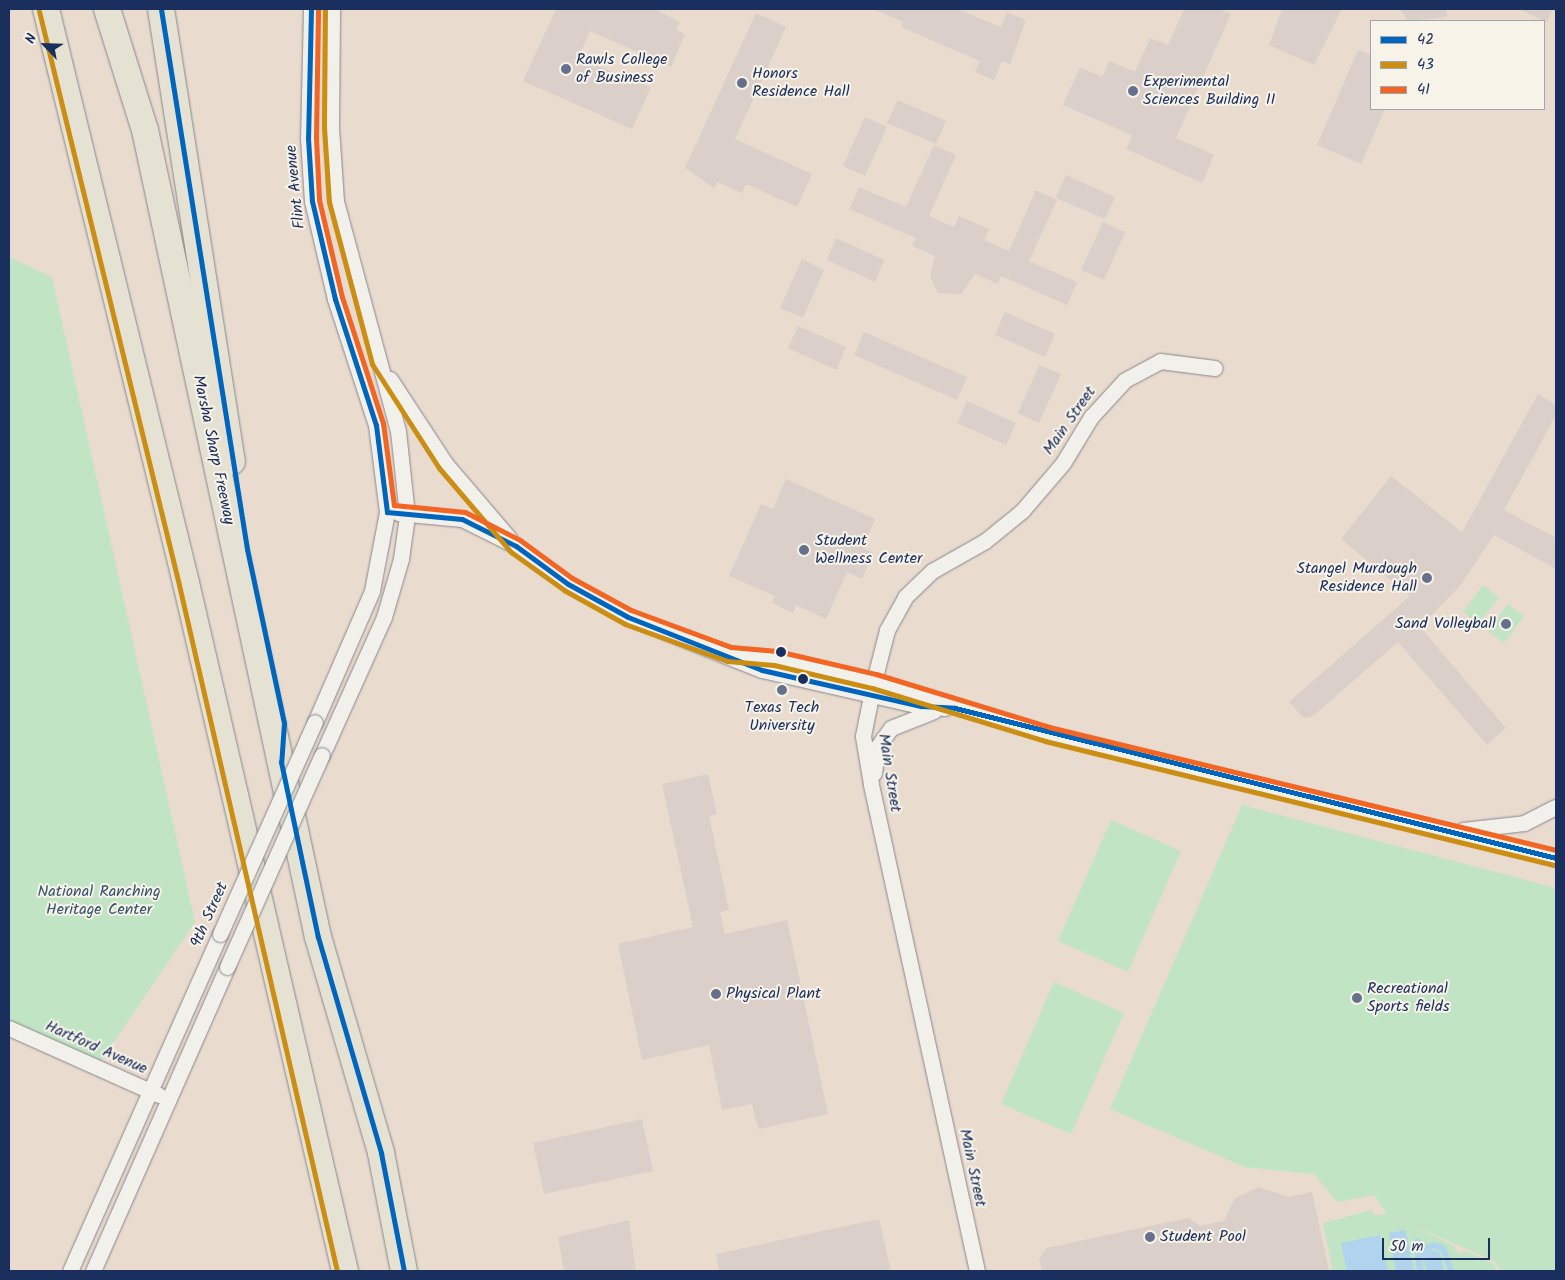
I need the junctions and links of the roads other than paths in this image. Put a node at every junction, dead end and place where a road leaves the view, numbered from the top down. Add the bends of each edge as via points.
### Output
1 (46, 9) edge
2 (107, 9) edge
3 (161, 9) edge
4 (311, 9) edge
5 (332, 9) edge
6 (379, 361) junction
7 (1215, 368) dead end
8 (387, 512) junction
9 (407, 514) junction
10 (516, 546) junction
11 (872, 689) junction
12 (955, 708) junction
13 (280, 762) junction
14 (872, 791) junction
15 (1556, 806) edge
16 (1427, 828) junction
17 (1556, 858) edge
18 (9, 1028) edge
19 (151, 1091) junction
20 (170, 1099) junction
21 (70, 1271) edge
22 (93, 1271) edge
23 (345, 1271) edge
24 (404, 1271) edge
25 (976, 1271) edge

1 - 23 highway via 186,583
2 - 13 highway, Marsha Sharp Freeway via 145,130
3 - 13 highway via 247,549 284,724
4 - 8 street, Flint Avenue via 308,138 312,201 335,300 376,425
5 - 6 street via 331,128 336,201
6 - 9 street via 398,431
6 - 10 street via 445,463
7 - 11 street, Main Street via 1160,361 1125,380 1091,417 1045,487 1022,510 985,541 932,571 905,597 888,630
8 - 9 street
8 - 19 street, 9th Street, bridge via 372,591
9 - 10 street via 462,519
9 - 20 street, bridge via 401,559 384,617
10 - 11 street via 568,584 628,617 729,654 762,670
11 - 12 street
11 - 14 street, Main Street via 863,736
12 - 14 street via 921,713 891,728 878,746
12 - 16 street
13 - 24 highway, Marsha Sharp Freeway via 318,937 381,1153
14 - 25 street, Main Street
15 - 16 street via 1539,818 1497,829
16 - 17 street
18 - 19 street, Hartford Avenue
19 - 20 street, Hartford Avenue
19 - 21 street, 9th Street
20 - 22 street

